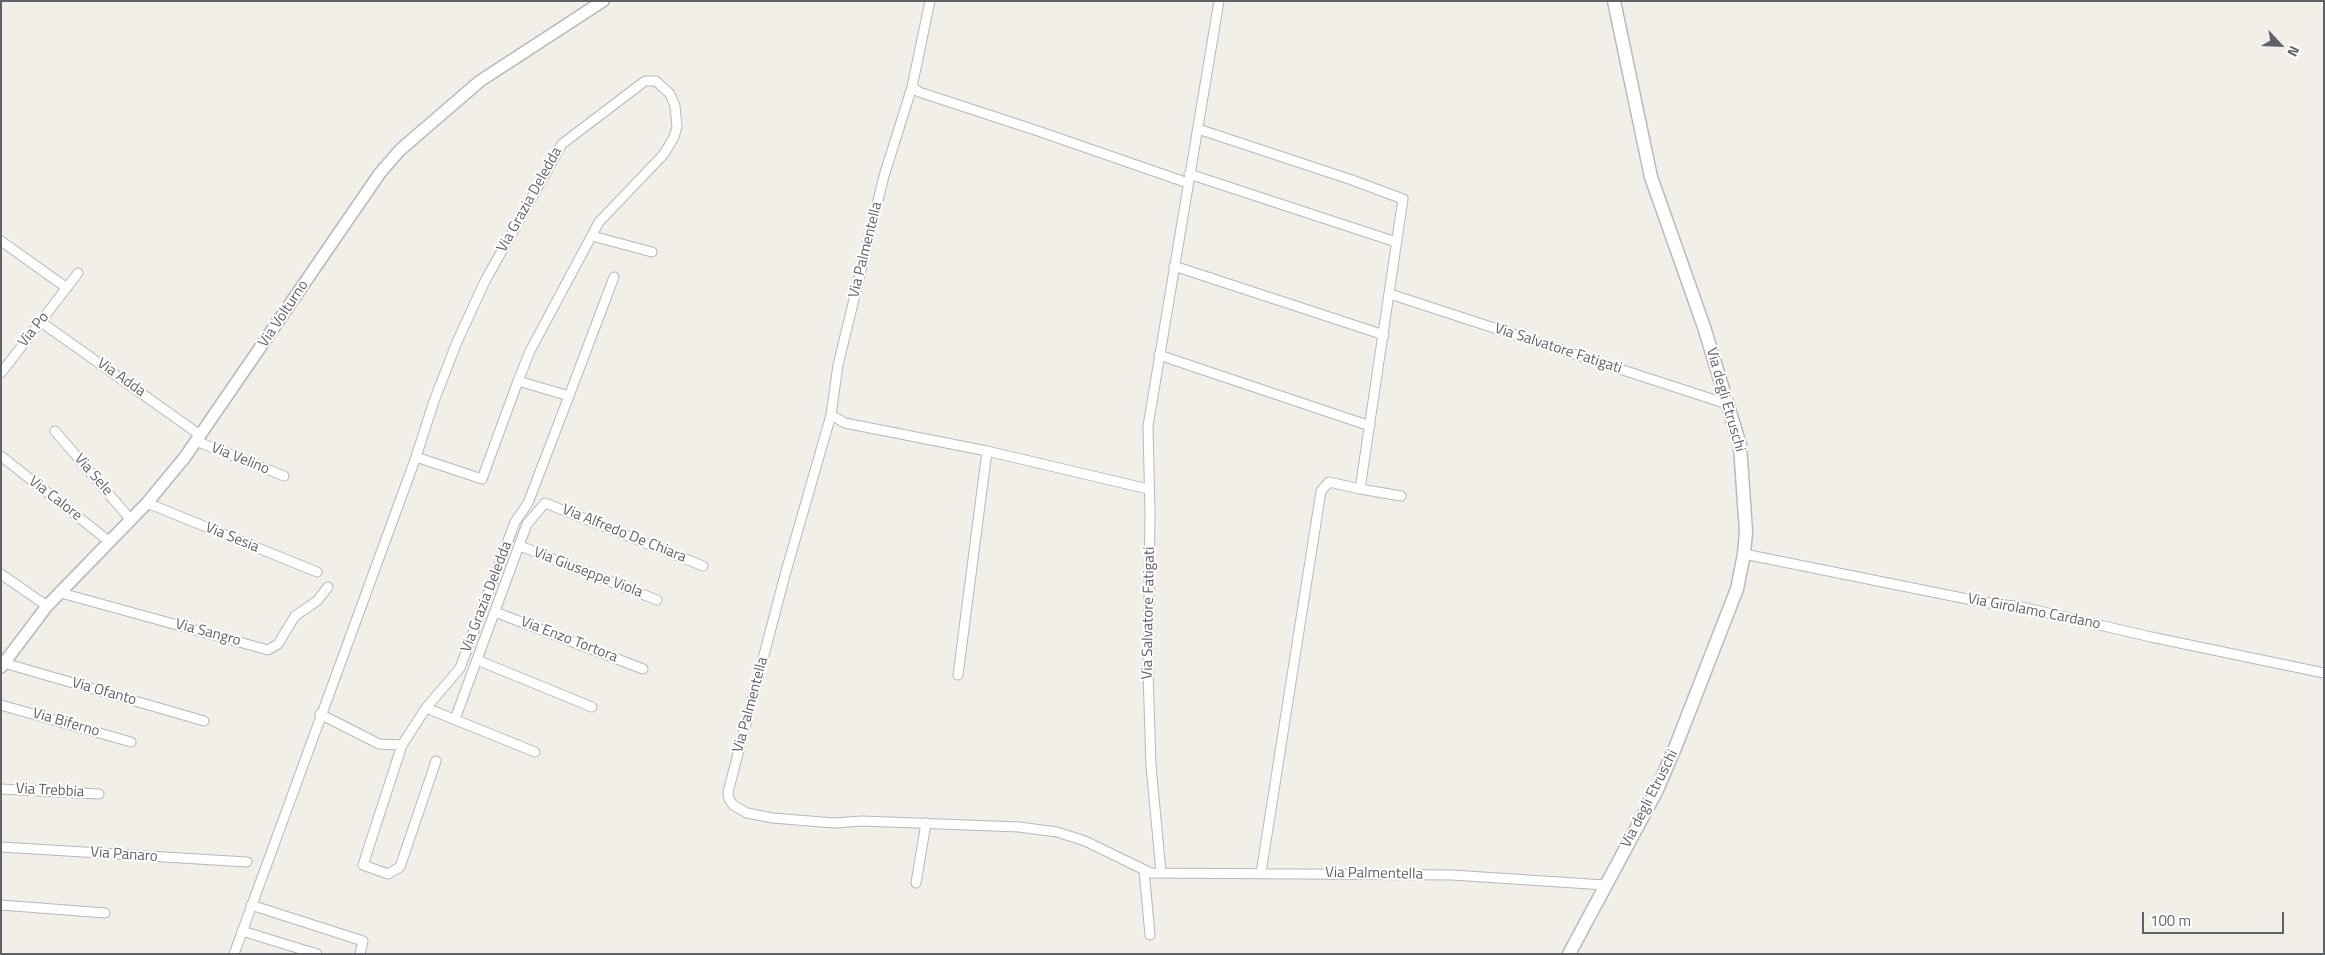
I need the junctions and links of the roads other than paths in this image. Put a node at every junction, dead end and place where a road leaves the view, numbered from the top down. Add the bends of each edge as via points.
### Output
1 (604, 1) edge
2 (930, 1) edge
3 (1219, 1) edge
4 (1614, 1) edge
5 (912, 87) junction
6 (1198, 129) junction
7 (1188, 179) junction
8 (592, 236) junction
9 (1, 241) edge
10 (1396, 242) junction
11 (652, 252) dead end
12 (1174, 266) junction
13 (78, 273) dead end
14 (614, 276) dead end
15 (66, 288) junction
16 (1390, 294) junction
17 (41, 322) junction
18 (1384, 335) junction
19 (1159, 355) junction
20 (1, 373) edge
21 (518, 381) junction
22 (568, 396) junction
23 (1727, 404) junction
24 (831, 414) junction
25 (1370, 426) junction
26 (54, 431) dead end
27 (198, 438) junction
28 (987, 451) junction
29 (1, 456) edge
30 (416, 458) junction
31 (284, 476) dead end
32 (1148, 489) junction
33 (1360, 489) junction
34 (1401, 496) dead end
35 (147, 503) junction
36 (131, 520) junction
37 (110, 542) junction
38 (520, 546) junction
39 (1744, 554) junction
40 (703, 566) dead end
41 (317, 572) dead end
42 (1, 574) edge
43 (328, 587) dead end
44 (61, 593) junction
45 (657, 600) dead end
46 (46, 606) junction
47 (495, 612) junction
48 (477, 660) junction
49 (3, 665) edge
50 (643, 669) dead end
51 (2324, 672) edge
52 (958, 675) dead end
53 (1, 705) edge
54 (592, 707) dead end
55 (426, 708) junction
56 (320, 714) junction
57 (456, 719) junction
58 (204, 721) dead end
59 (131, 742) dead end
60 (402, 745) junction
61 (534, 752) dead end
62 (436, 761) dead end
63 (1, 788) edge
64 (99, 794) dead end
65 (926, 823) junction
66 (1, 847) edge
67 (247, 862) dead end
68 (1144, 870) junction
69 (1161, 872) junction
70 (1261, 873) junction
71 (916, 883) dead end
72 (1605, 885) junction
73 (1, 905) edge
74 (251, 905) junction
75 (105, 913) dead end
76 (242, 931) junction
77 (1150, 935) dead end
78 (234, 954) edge
79 (316, 954) edge
80 (360, 954) edge
81 (1569, 954) edge

1 - 27 street, Via Volturno via 480,81 400,150 380,174
2 - 5 street, Via Palmentella
3 - 6 street, Via Salvatore Fatigati
4 - 23 main road, Via degli Etruschi via 1651,177 1704,327
5 - 7 street via 919,92
5 - 24 street, Via Palmentella via 884,176 838,364
6 - 7 street, Via Salvatore Fatigati
6 - 10 street via 1400,197 1403,199
7 - 10 street
7 - 12 street, Via Salvatore Fatigati
8 - 11 street
8 - 21 street, Via Grazia Deledda
8 - 30 street, Via Grazia Deledda via 599,222 664,154 674,137 677,127 675,106 670,94 656,81 645,81 562,144 485,281 447,368
9 - 15 street
10 - 16 street
12 - 18 street
12 - 19 street, Via Salvatore Fatigati
13 - 15 street, Via Po
14 - 22 street, Via Grazia Deledda
15 - 17 street, Via Po
16 - 18 street
16 - 23 street, Via Salvatore Fatigati
17 - 20 street, Via Po
17 - 27 street, Via Adda
18 - 25 street
19 - 25 street
19 - 32 street, Via Salvatore Fatigati via 1148,426
21 - 22 street
21 - 30 street, Via Grazia Deledda via 482,479
22 - 55 street, Via Grazia Deledda via 460,668
23 - 39 main road, Via degli Etruschi via 1740,445 1746,532
24 - 28 street via 845,423
24 - 65 street, Via Palmentella via 785,575 728,792 729,799 739,810 773,818 834,823
25 - 33 street
26 - 36 street, Via Sele
27 - 31 street, Via Velino
27 - 35 street, Via Volturno
28 - 32 street
28 - 52 street
29 - 37 street, Via Calore
30 - 56 street, Via Grazia Deledda
32 - 69 street, Via Salvatore Fatigati via 1151,766
33 - 34 street
33 - 70 street via 1329,482 1321,492
35 - 36 street, Via Volturno
35 - 41 street, Via Sesia
36 - 37 street, Via Volturno
37 - 44 street, Via Volturno
38 - 40 street, Via Alfredo De Chiara via 527,524 545,503
38 - 45 street, Via Giuseppe Viola
38 - 47 street
39 - 51 street, Via Girolamo Cardano via 1982,602 2022,607
39 - 72 main road, Via degli Etruschi via 1737,589 1678,744 1657,790
42 - 46 street
43 - 44 street, Via Sangro via 318,601 295,616 278,644 268,650
44 - 46 street, Via Volturno
46 - 49 street, Via Volturno
47 - 48 street
47 - 50 street, Via Enzo Tortora
48 - 54 street
48 - 57 street
49 - 58 street, Via Ofanto
53 - 59 street, Via Biferno
55 - 57 street
55 - 60 street, Via Grazia Deledda
56 - 60 street via 379,744
56 - 74 street, Via Grazia Deledda
57 - 61 street
60 - 62 street, Via Grazia Deledda via 363,865 388,874 400,867
63 - 64 street, Via Trebbia
65 - 68 street, Via Palmentella via 1019,826 1057,832 1085,841
65 - 71 street
66 - 67 street, Via Panaro
68 - 69 street, Via Palmentella
68 - 77 street
69 - 70 street, Via Palmentella
70 - 72 street, Via Palmentella via 1452,875
72 - 81 main road, Via degli Etruschi
73 - 75 street
74 - 76 street, Via Grazia Deledda
74 - 80 street via 363,942
76 - 78 street, Via Grazia Deledda
76 - 79 street

